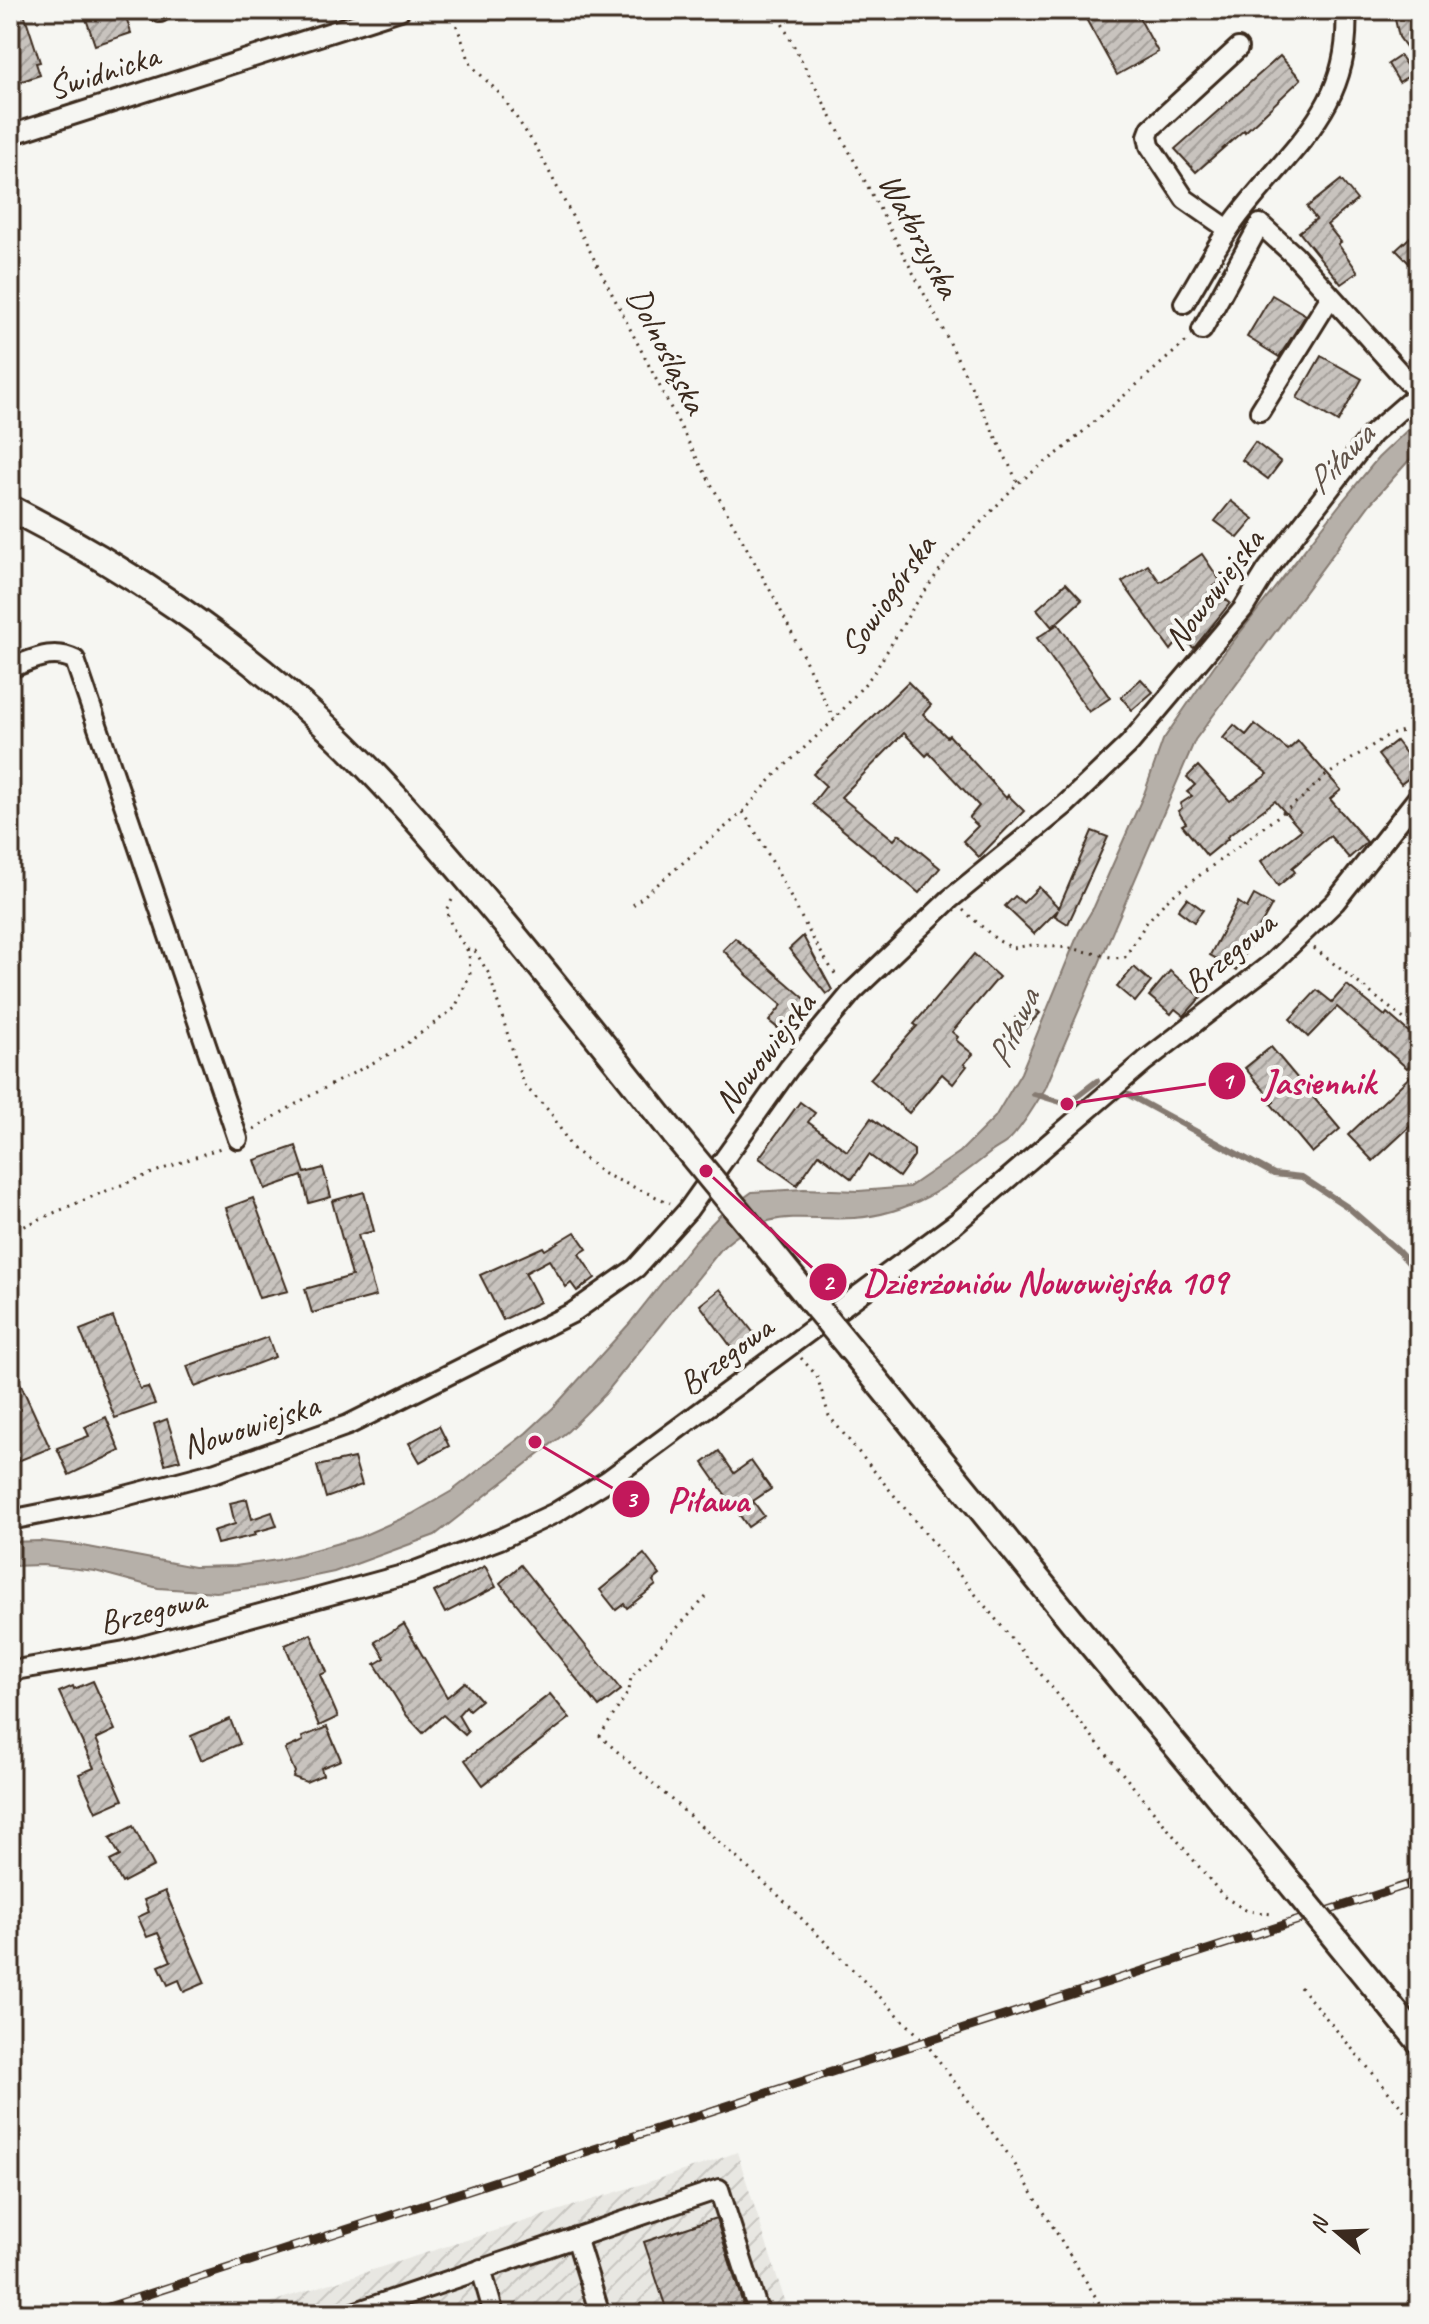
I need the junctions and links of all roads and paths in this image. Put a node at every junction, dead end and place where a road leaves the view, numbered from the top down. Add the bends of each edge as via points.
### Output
1 (400, 10) edge
2 (451, 10) edge
3 (775, 10) edge
4 (1346, 10) edge
5 (1238, 48) dead end
6 (10, 135) edge
7 (1242, 210) junction
8 (1260, 224) junction
9 (1228, 229) junction
10 (1330, 298) junction
11 (1184, 303) dead end
12 (1202, 330) joint
13 (1419, 393) edge
14 (1260, 411) dead end
15 (1018, 483) junction
16 (10, 508) edge
17 (10, 668) edge
18 (834, 720) junction
19 (1419, 726) edge
20 (1419, 796) edge
21 (743, 812) junction
22 (469, 882) junction
23 (950, 899) junction
24 (633, 905) dead end
25 (1298, 936) junction
26 (466, 949) junction
27 (852, 992) junction
28 (1419, 1031) edge
29 (238, 1139) junction
30 (688, 1210) junction
31 (10, 1233) edge
32 (791, 1346) junction
33 (10, 1520) edge
34 (706, 1597) dead end
35 (10, 1671) edge
36 (1272, 1914) dead end
37 (1300, 1987) dead end
38 (1419, 2041) edge
39 (1419, 2128) edge
40 (576, 2237) junction
41 (481, 2269) junction
42 (350, 2314) edge
43 (494, 2314) edge
44 (600, 2314) edge
45 (759, 2314) edge
46 (1106, 2314) edge

1 - 6 street, Świdnicka
2 - 18 path, Dolnośląska via 471,65 502,96 538,150
3 - 15 path, Wałbrzyska
4 - 7 street via 1342,71 1328,104
5 - 9 street via 1148,136 1185,199
7 - 8 street
7 - 9 street
8 - 10 street
8 - 12 street
9 - 11 street
10 - 13 street
10 - 14 street
12 - 15 path, Sowiogórska
13 - 23 street, Nowowiejska via 1372,434 1276,557 1243,609 1129,744 1065,805
15 - 18 path, Sowiogórska via 951,554 874,673
16 - 22 main road via 125,574 265,675 337,736
17 - 29 street via 46,655 64,654 75,660
18 - 21 path, Sowiogórska
19 - 23 path via 1387,736 1324,777 1167,900 1125,957 1070,948 1013,948
20 - 25 street, Brzegowa via 1335,902
21 - 24 path, Sowiogórska
21 - 27 path via 805,925
22 - 26 path via 446,910
22 - 38 main road, bridge
23 - 27 street, Nowowiejska
25 - 28 path
25 - 32 street, Brzegowa via 1271,964 1145,1061 956,1223
26 - 29 path via 470,974 455,1008 399,1049
26 - 30 path via 475,951 489,974 523,1084 551,1113 571,1147 602,1173
27 - 30 street, Nowowiejska via 789,1068
29 - 31 path
30 - 33 street, Nowowiejska via 636,1268 572,1313 348,1425 216,1472
32 - 35 street, Brzegowa via 607,1481 500,1539 410,1573 208,1629 125,1651
32 - 36 path via 817,1376 829,1416 1223,1896 1247,1911
34 - 46 path via 631,1677 629,1691 600,1736 777,1894 925,2042 1011,2158
37 - 39 path
40 - 41 street
40 - 44 street
40 - 45 street via 719,2189
41 - 42 street
41 - 43 street

